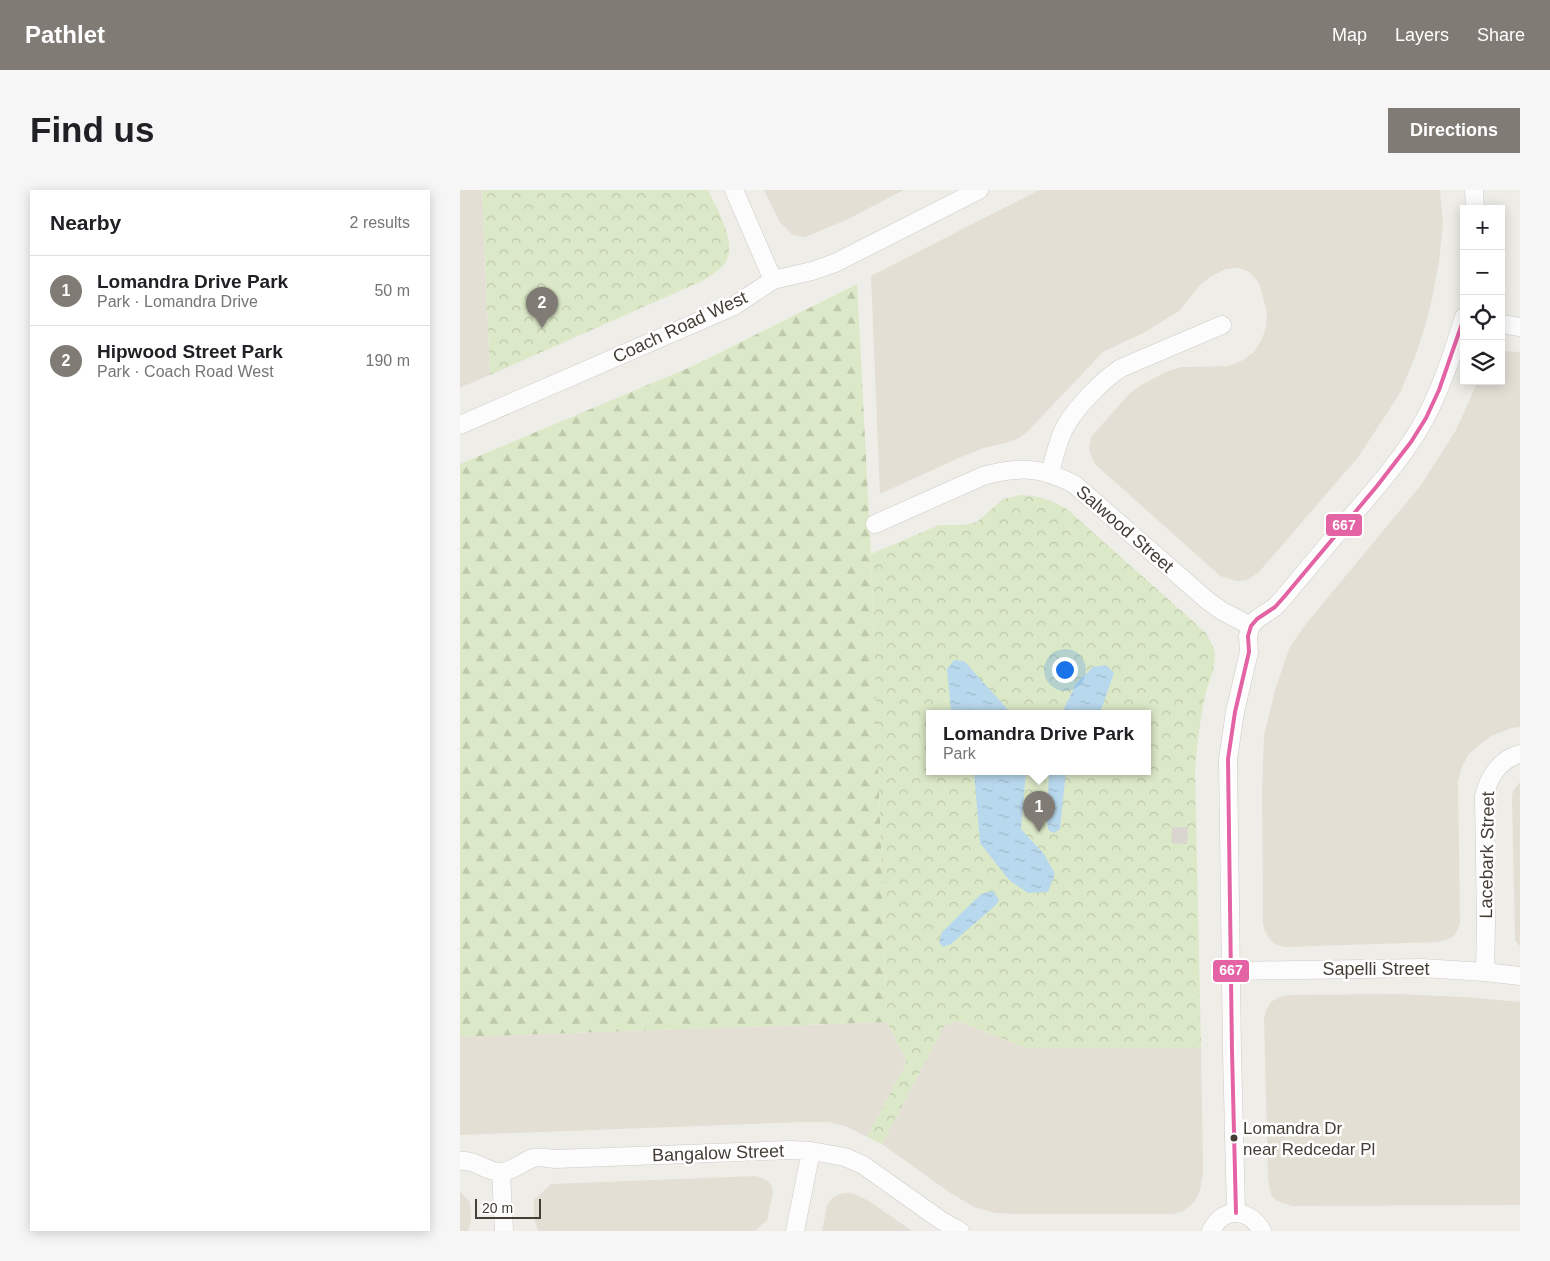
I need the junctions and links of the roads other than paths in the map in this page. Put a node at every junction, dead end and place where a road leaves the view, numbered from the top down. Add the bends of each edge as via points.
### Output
1 (734, 190) edge
2 (979, 190) edge
3 (1474, 190) edge
4 (1475, 205) edge
5 (773, 280) junction
6 (1222, 325) dead end
7 (1505, 325) edge
8 (1520, 327) edge
9 (1460, 331) edge
10 (460, 425) edge
11 (1050, 473) junction
12 (875, 524) dead end
13 (1250, 626) junction
14 (1520, 754) edge
15 (1232, 970) junction
16 (1484, 972) junction
17 (1520, 976) edge
18 (811, 1151) junction
19 (460, 1161) edge
20 (501, 1172) junction
21 (1236, 1213) junction
22 (504, 1231) edge
23 (795, 1231) edge
24 (960, 1231) edge
25 (1211, 1231) edge
26 (1262, 1231) edge

1 - 5 street
2 - 5 street, Coach Road West via 835,263
3 - 4 street
5 - 10 street, Coach Road West via 734,306
6 - 11 street via 1109,376 1069,420
7 - 8 street
9 - 13 street via 1431,405 1398,460 1284,597
11 - 12 street, Salwood Street via 1000,471
11 - 13 street, Salwood Street via 1074,484 1208,601
13 - 15 street via 1249,652 1228,759
14 - 16 street, Lacebark Street via 1500,766 1484,796
15 - 16 street, Sapelli Street via 1422,968
15 - 21 street
16 - 17 street, Sapelli Street
18 - 20 street, Bangalow Street via 533,1158
18 - 23 street
18 - 24 street, Bangalow Street via 845,1157 863,1165
19 - 20 street via 470,1161
20 - 22 street
21 - 25 street via 1220,1218
21 - 26 street via 1252,1218

